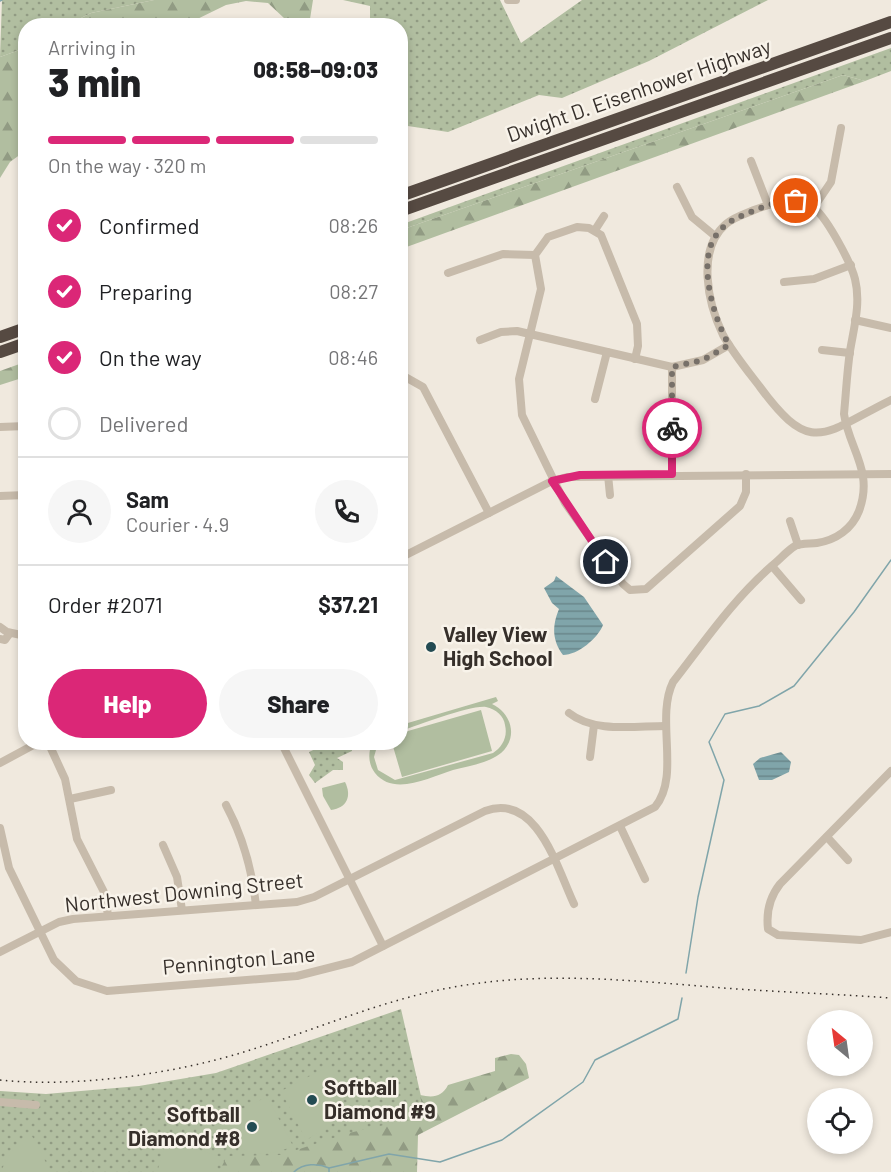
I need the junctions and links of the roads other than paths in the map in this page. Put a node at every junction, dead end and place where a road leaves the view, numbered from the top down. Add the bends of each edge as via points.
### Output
1 (508, 0) edge
2 (516, 0) edge
3 (891, 22) edge
4 (891, 38) edge
5 (841, 128) dead end
6 (752, 161) dead end
7 (677, 187) dead end
8 (408, 193) edge
9 (768, 205) junction
10 (814, 207) junction
11 (408, 208) edge
12 (604, 216) dead end
13 (595, 230) junction
14 (715, 236) junction
15 (535, 255) junction
16 (850, 266) junction
17 (448, 273) dead end
18 (784, 282) dead end
19 (855, 320) junction
20 (891, 328) edge
21 (18, 331) edge
22 (530, 334) junction
23 (0, 337) edge
24 (480, 340) dead end
25 (729, 345) junction
26 (18, 346) edge
27 (822, 350) dead end
28 (0, 352) edge
29 (607, 352) junction
30 (850, 353) junction
31 (635, 359) junction
32 (672, 367) junction
33 (408, 379) edge
34 (595, 399) dead end
35 (891, 400) edge
36 (846, 425) junction
37 (18, 427) edge
38 (0, 428) edge
39 (672, 474) junction
40 (746, 474) junction
41 (862, 474) junction
42 (891, 474) edge
43 (608, 475) junction
44 (552, 481) junction
45 (18, 495) edge
46 (610, 495) dead end
47 (0, 496) edge
48 (489, 513) junction
49 (790, 521) dead end
50 (798, 544) junction
51 (408, 554) edge
52 (772, 566) junction
53 (801, 600) dead end
54 (0, 627) edge
55 (10, 633) junction
56 (18, 634) edge
57 (0, 639) edge
58 (569, 712) dead end
59 (594, 725) junction
60 (666, 726) junction
61 (24, 750) edge
62 (52, 750) edge
63 (285, 750) edge
64 (590, 757) dead end
65 (0, 763) edge
66 (891, 771) edge
67 (111, 790) dead end
68 (70, 799) junction
69 (226, 805) dead end
70 (620, 826) junction
71 (0, 828) edge
72 (827, 837) junction
73 (163, 845) dead end
74 (553, 860) junction
75 (848, 860) dead end
76 (645, 879) dead end
77 (349, 880) junction
78 (574, 904) dead end
79 (256, 905) junction
80 (182, 910) junction
81 (108, 915) junction
82 (41, 931) junction
83 (891, 932) edge
84 (383, 946) junction
85 (0, 952) edge
86 (0, 1102) edge
87 (36, 1105) dead end

1 - 2 street
3 - 8 highway, Dwight D. Eisenhower Highway
4 - 11 highway, Dwight D. Eisenhower Highway
5 - 10 street via 831,182
6 - 9 street
7 - 14 street via 692,217
9 - 10 street via 796,201
9 - 14 street via 728,222
10 - 16 street
12 - 13 street
13 - 15 street via 577,227 553,235 542,242
13 - 31 street via 606,242 637,324
14 - 25 street via 710,248 709,282 714,311
15 - 17 street via 503,254
15 - 22 street via 542,289
16 - 18 street via 813,279
16 - 19 street via 858,300
19 - 20 street
19 - 30 street
21 - 23 highway
22 - 24 street via 509,330
22 - 29 street
22 - 44 street via 519,379 519,405
25 - 32 street via 703,360
25 - 36 street via 788,422 809,432 823,433
26 - 28 highway
27 - 30 street
29 - 31 street
29 - 34 street
30 - 36 street
31 - 32 street
32 - 39 street
33 - 48 street via 423,387
35 - 36 street
36 - 41 street via 860,456
37 - 38 street
39 - 40 street
39 - 43 street
40 - 41 street
40 - 44 street via 746,492 740,506 639,591 630,590 616,578
41 - 42 street
41 - 50 street via 861,502 851,525 826,541
43 - 44 street
43 - 46 street
44 - 48 street
45 - 47 street
48 - 51 street
49 - 50 street
50 - 52 street, Pennington Lane
52 - 53 street
52 - 60 street, Pennington Lane via 736,600 673,682 666,702
54 - 55 street
55 - 56 street
55 - 57 street via 5,640
58 - 59 street
59 - 60 street
59 - 64 street
60 - 70 street, Pennington Lane via 666,785 662,796 649,812
61 - 65 street
62 - 68 street
63 - 77 street
66 - 72 street
67 - 68 street
68 - 81 street via 77,838 104,892
69 - 79 street via 251,867
70 - 74 street, Pennington Lane
70 - 76 street
71 - 82 street, Pennington Lane via 9,868
72 - 75 street
72 - 83 street via 774,891 767,920 772,935 861,940
73 - 80 street via 177,877
74 - 77 street, Northwest Downing Street via 534,822 515,809 500,807
74 - 78 street
74 - 84 street, Pennington Lane
77 - 79 street, Northwest Downing Street via 306,900
77 - 84 street
79 - 80 street, Northwest Downing Street
80 - 81 street, Northwest Downing Street
81 - 82 street, Northwest Downing Street via 64,921
82 - 84 street, Pennington Lane via 64,972 82,985 107,991 309,975 340,967
82 - 85 street, Northwest Downing Street
86 - 87 street

